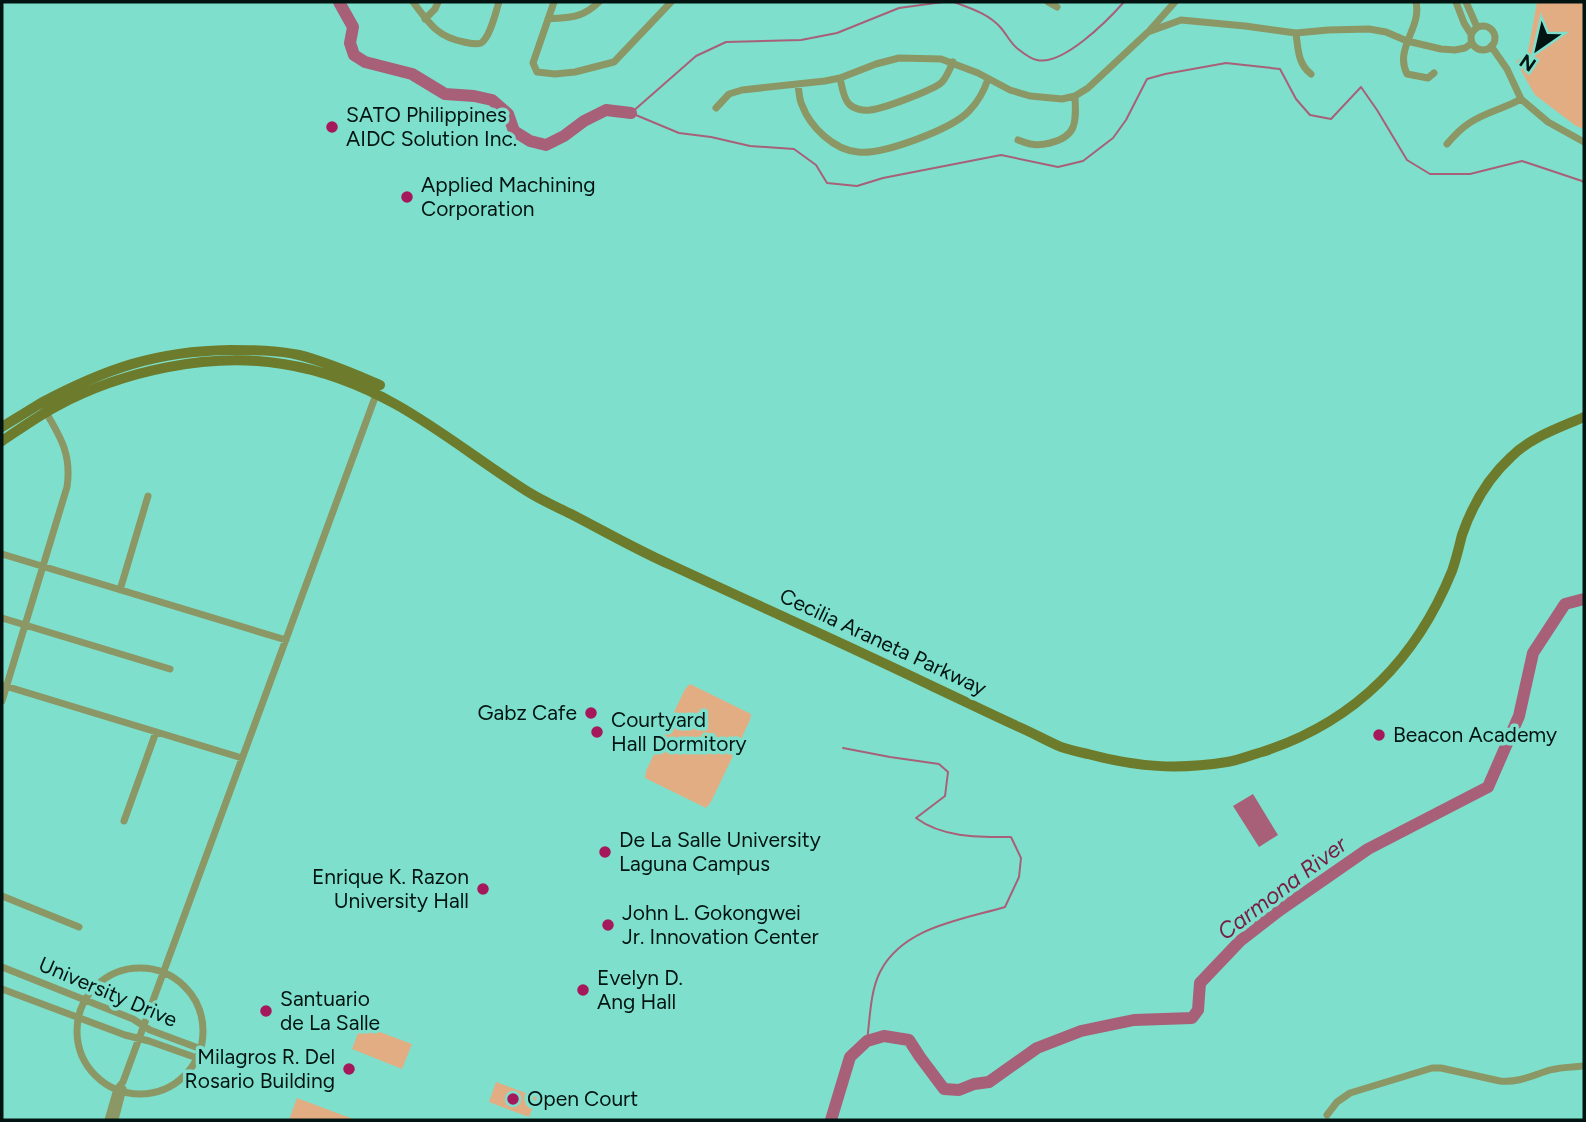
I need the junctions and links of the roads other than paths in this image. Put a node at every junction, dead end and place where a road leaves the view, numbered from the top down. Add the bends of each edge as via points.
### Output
1 (413, 2) edge
2 (438, 2) edge
3 (499, 2) edge
4 (554, 2) edge
5 (599, 2) edge
6 (671, 2) edge
7 (1048, 2) edge
8 (1416, 2) edge
9 (1456, 2) edge
10 (1466, 2) edge
11 (1174, 3) edge
12 (1057, 7) dead end
13 (425, 19) junction
14 (548, 19) junction
15 (1181, 20) junction
16 (1474, 30) junction
17 (1148, 32) junction
18 (1296, 33) junction
19 (1408, 41) junction
20 (1472, 43) junction
21 (1491, 46) junction
22 (953, 62) junction
23 (1311, 74) dead end
24 (1434, 74) dead end
25 (840, 78) junction
26 (988, 79) junction
27 (798, 84) junction
28 (1075, 96) junction
29 (1521, 99) junction
30 (716, 108) dead end
31 (1018, 140) dead end
32 (1584, 142) edge
33 (1447, 144) dead end
34 (378, 390) junction
35 (43, 408) junction
36 (1583, 418) edge
37 (2, 427) edge
38 (2, 441) edge
39 (148, 496) dead end
40 (2, 554) edge
41 (43, 566) junction
42 (120, 590) junction
43 (2, 618) edge
44 (25, 625) junction
45 (286, 640) junction
46 (170, 669) dead end
47 (4, 686) edge
48 (2, 701) edge
49 (156, 732) junction
50 (242, 758) junction
51 (124, 821) dead end
52 (2, 896) edge
53 (79, 927) dead end
54 (2, 967) edge
55 (163, 972) junction
56 (2, 989) edge
57 (85, 999) junction
58 (78, 1017) junction
59 (143, 1026) junction
60 (138, 1038) junction
61 (201, 1049) junction
62 (197, 1058) junction
63 (1584, 1066) edge
64 (120, 1090) junction
65 (1327, 1115) dead end
66 (108, 1120) edge
67 (115, 1120) edge

1 - 13 street
2 - 13 street
3 - 13 street via 481,43 442,35
4 - 14 street
5 - 14 street via 579,16
6 - 14 street via 614,62 555,75 537,72 533,63
7 - 12 street
8 - 19 street via 1416,22
9 - 16 street via 1464,23
10 - 16 street
11 - 15 street
11 - 17 street
15 - 17 street
15 - 18 street
16 - 20 street
16 - 21 street via 1488,27 1493,33
17 - 28 street
18 - 19 street via 1369,29
18 - 23 street via 1303,68
19 - 20 street via 1455,50
19 - 24 street via 1403,55 1407,74 1428,78
20 - 21 street via 1480,50
21 - 29 street
22 - 25 street via 899,58
22 - 25 street via 941,83 870,110 849,105
22 - 26 street
25 - 27 street
26 - 27 street via 980,97 955,121 914,140 858,152 835,145 816,128 802,105
26 - 28 street via 1030,96
27 - 30 street via 742,90 729,94
28 - 31 street via 1076,120 1064,139 1032,145
29 - 32 street via 1548,122
29 - 33 street via 1466,125
34 - 35 street, Cecilia Araneta Parkway via 300,367 222,362 132,375
34 - 35 street, Cecilia Araneta Parkway via 323,362 287,353 211,351 130,363 84,382
34 - 36 street, Cecilia Araneta Parkway via 532,494 670,565 1063,747 1150,767 1231,762 1303,736 1356,703 1405,656 1423,630 1455,564 1475,504 1490,480 1523,446
34 - 45 street
35 - 37 street, Cecilia Araneta Parkway
35 - 38 street, Cecilia Araneta Parkway
35 - 41 street via 64,445 69,477
39 - 42 street
40 - 41 street
41 - 42 street
41 - 44 street
42 - 45 street
43 - 44 street
44 - 46 street
44 - 47 street
45 - 50 street
47 - 48 street
47 - 49 street
49 - 50 street
49 - 51 street
50 - 55 street
52 - 53 street
54 - 57 street, University Drive
55 - 57 street via 150,968 120,971 106,977
55 - 59 street
55 - 61 street via 189,990 197,1003 202,1018
56 - 58 street, University Drive
57 - 58 street
57 - 59 street, University Drive
58 - 60 street, University Drive
58 - 64 street via 78,1042 88,1065 105,1083
59 - 60 street
59 - 61 street, University Drive
60 - 62 street, University Drive
60 - 64 street
61 - 62 street
62 - 64 street via 179,1081 166,1088 136,1094
63 - 65 street via 1510,1082 1432,1068 1350,1093
64 - 66 street
64 - 67 street

